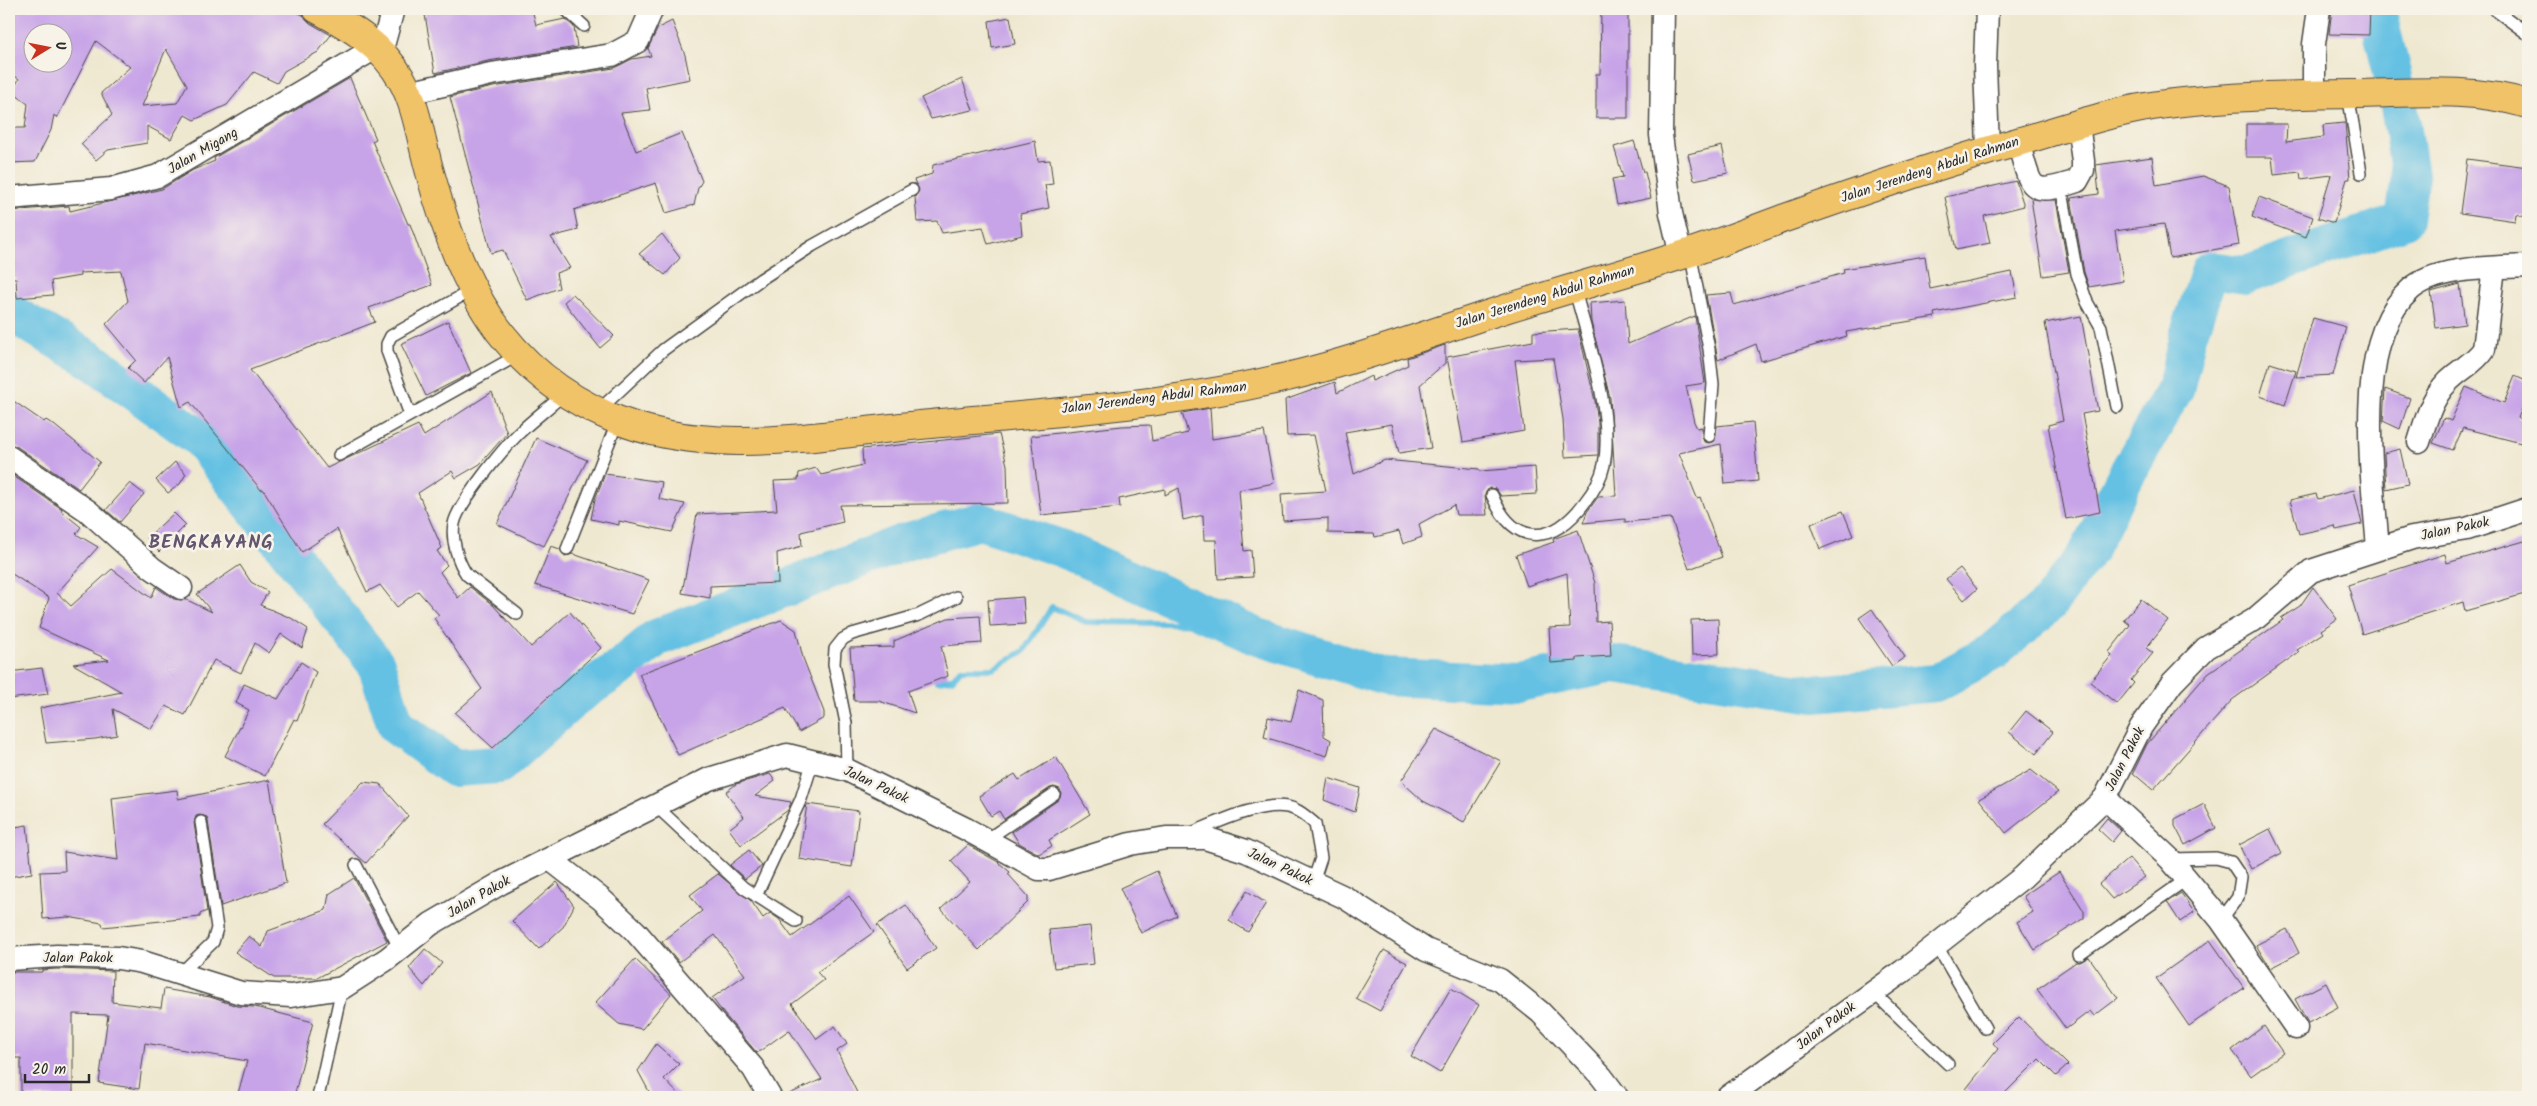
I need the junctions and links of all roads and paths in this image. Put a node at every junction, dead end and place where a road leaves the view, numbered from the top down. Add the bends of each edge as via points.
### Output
1 (316, 9) edge
2 (393, 9) edge
3 (565, 9) edge
4 (652, 9) edge
5 (1663, 9) edge
6 (1987, 9) edge
7 (2319, 9) edge
8 (2494, 9) edge
9 (584, 26) dead end
10 (2528, 34) edge
11 (379, 50) junction
12 (408, 93) junction
13 (2314, 94) junction
14 (2357, 94) junction
15 (2528, 104) edge
16 (2078, 124) junction
17 (2018, 142) junction
18 (1988, 149) junction
19 (2361, 173) dead end
20 (2061, 186) junction
21 (912, 190) dead end
22 (9, 198) edge
23 (1685, 254) junction
24 (2528, 266) edge
25 (2494, 268) junction
26 (1574, 287) junction
27 (472, 290) junction
28 (518, 355) junction
29 (565, 394) junction
30 (2117, 407) dead end
31 (410, 415) junction
32 (608, 415) junction
33 (1709, 436) dead end
34 (2419, 442) dead end
35 (339, 455) dead end
36 (9, 457) edge
37 (1492, 494) dead end
38 (2528, 509) edge
39 (567, 549) dead end
40 (2378, 549) junction
41 (182, 588) dead end
42 (956, 597) dead end
43 (517, 614) dead end
44 (813, 761) junction
45 (855, 774) junction
46 (1054, 794) dead end
47 (2105, 798) junction
48 (656, 806) junction
49 (201, 822) dead end
50 (1185, 836) junction
51 (986, 840) junction
52 (550, 859) junction
53 (2170, 859) junction
54 (356, 865) dead end
55 (2187, 879) junction
56 (1313, 882) junction
57 (756, 896) junction
58 (2221, 920) junction
59 (796, 921) dead end
60 (1937, 946) junction
61 (400, 949) junction
62 (2079, 955) dead end
63 (9, 959) edge
64 (180, 974) junction
65 (342, 988) junction
66 (1873, 992) junction
67 (1984, 1028) dead end
68 (2296, 1028) dead end
69 (1948, 1064) dead end
70 (318, 1097) edge
71 (770, 1097) edge
72 (1616, 1097) edge
73 (1728, 1097) edge

1 - 11 highway, Jalan Jerendeng Abdul Rahman via 361,33
2 - 11 street
3 - 9 lane
4 - 12 street via 638,41 612,55 491,74
5 - 23 street via 1661,135 1672,213
6 - 18 street
7 - 13 street via 2314,44
8 - 10 lane
11 - 12 highway, Jalan Jerendeng Abdul Rahman
11 - 22 street, Jalan Migang via 158,176 111,189
12 - 27 highway, Jalan Jerendeng Abdul Rahman via 440,208 459,264
13 - 14 highway, Jalan Jerendeng Abdul Rahman
13 - 16 highway, Jalan Jerendeng Abdul Rahman via 2167,104
14 - 15 highway, Jalan Jerendeng Abdul Rahman via 2482,93
14 - 19 lane
16 - 17 highway, Jalan Jerendeng Abdul Rahman
16 - 20 street via 2083,170 2077,181
17 - 18 highway, Jalan Jerendeng Abdul Rahman
17 - 20 street via 2030,182 2040,190
18 - 23 highway, Jalan Jerendeng Abdul Rahman
20 - 30 lane via 2077,274 2101,327
21 - 32 lane via 812,246 663,350
23 - 26 highway, Jalan Jerendeng Abdul Rahman
23 - 33 lane via 1709,349 1713,384
24 - 25 street
25 - 34 street via 2484,349 2453,376 2434,399
25 - 40 street via 2446,274 2424,282 2411,289 2384,327 2369,406
26 - 32 highway, Jalan Jerendeng Abdul Rahman via 1333,365 1254,386 1159,401 758,440 686,438
26 - 37 lane via 1604,409 1604,466 1594,491 1573,519 1560,529 1546,533 1529,535 1515,527 1497,506
27 - 28 highway, Jalan Jerendeng Abdul Rahman via 492,323
27 - 31 lane via 391,336 387,344
28 - 29 highway, Jalan Jerendeng Abdul Rahman
28 - 31 lane
29 - 32 highway, Jalan Jerendeng Abdul Rahman
29 - 43 lane via 518,434 471,492 454,524 458,558 467,575
31 - 35 lane
32 - 39 lane
36 - 41 street via 88,511 152,568
38 - 40 street, Jalan Pakok via 2467,529 2419,536
40 - 47 street, Jalan Pakok via 2311,571 2254,620 2223,636 2193,659 2141,727
42 - 45 lane via 919,614 852,634 835,649 834,664
44 - 45 street, Jalan Pakok
44 - 48 street, Jalan Pakok via 778,756 709,779
44 - 57 lane via 801,799
45 - 51 street, Jalan Pakok
46 - 51 lane
47 - 53 street
47 - 60 street, Jalan Pakok via 2017,883
48 - 52 street, Jalan Pakok
48 - 57 lane
49 - 64 lane via 217,928 213,942
50 - 51 street, Jalan Pakok via 1130,844 1044,869 1033,867
50 - 56 street, Jalan Pakok via 1205,838 1246,851
50 - 56 lane via 1250,811 1273,807 1295,809 1316,824 1321,858
52 - 61 street, Jalan Pakok via 431,924
52 - 71 street via 602,899 635,932 753,1068
53 - 55 street
53 - 58 lane via 2216,858 2231,862 2241,877 2238,897
54 - 61 lane
55 - 58 street
55 - 62 lane
56 - 72 street, Jalan Pakok via 1344,897 1418,946 1484,972 1519,994 1601,1076
57 - 59 lane
58 - 68 street
60 - 66 street, Jalan Pakok
60 - 67 lane
61 - 65 street, Jalan Pakok
63 - 64 street, Jalan Pakok via 57,956 118,958
64 - 65 street, Jalan Pakok via 241,993 291,996
65 - 70 lane
66 - 69 lane
66 - 73 street, Jalan Pakok

